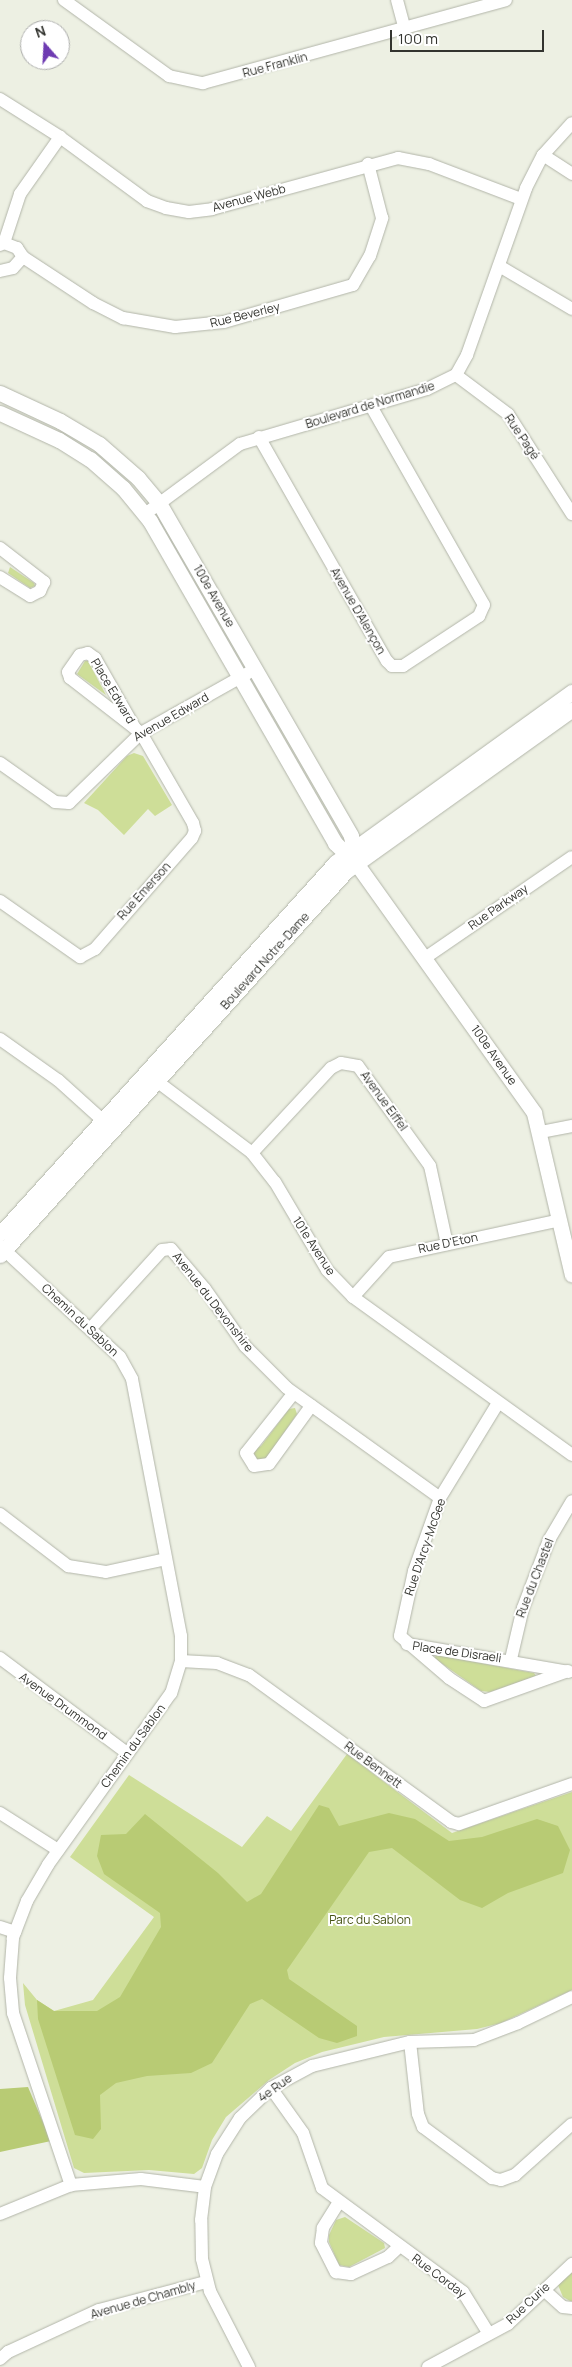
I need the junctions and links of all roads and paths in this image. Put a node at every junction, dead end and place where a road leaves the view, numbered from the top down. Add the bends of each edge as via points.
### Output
1 (64, 0) edge
2 (398, 0) edge
3 (506, 0) edge
4 (405, 29) junction
5 (0, 99) edge
6 (572, 123) edge
7 (60, 137) junction
8 (543, 154) junction
9 (368, 164) junction
10 (572, 174) edge
11 (521, 199) junction
12 (2, 244) edge
13 (23, 257) junction
14 (499, 266) junction
15 (0, 272) edge
16 (570, 311) edge
17 (456, 376) junction
18 (0, 393) edge
19 (371, 406) junction
20 (0, 412) edge
21 (259, 437) junction
22 (159, 503) junction
23 (145, 514) junction
24 (572, 514) edge
25 (2, 554) edge
26 (0, 577) edge
27 (256, 669) junction
28 (240, 678) junction
29 (569, 705) edge
30 (138, 731) junction
31 (0, 763) edge
32 (352, 855) junction
33 (572, 857) edge
34 (0, 901) edge
35 (425, 958) junction
36 (0, 1038) edge
37 (151, 1077) junction
38 (108, 1125) junction
39 (572, 1126) edge
40 (541, 1132) junction
41 (252, 1153) junction
42 (560, 1220) junction
43 (0, 1234) edge
44 (447, 1244) junction
45 (1, 1250) edge
46 (572, 1275) edge
47 (353, 1297) junction
48 (90, 1328) junction
49 (293, 1394) junction
50 (498, 1403) junction
51 (311, 1406) junction
52 (572, 1455) edge
53 (440, 1498) junction
54 (572, 1501) edge
55 (0, 1514) edge
56 (166, 1559) junction
57 (407, 1644) junction
58 (0, 1658) edge
59 (511, 1659) junction
60 (181, 1661) junction
61 (570, 1672) edge
62 (127, 1754) junction
63 (572, 1784) edge
64 (0, 1813) edge
65 (58, 1850) junction
66 (0, 1926) edge
67 (15, 1932) junction
68 (572, 1997) edge
69 (410, 2042) junction
70 (271, 2088) junction
71 (572, 2124) edge
72 (72, 2185) junction
73 (205, 2187) junction
74 (339, 2202) junction
75 (0, 2214) edge
76 (400, 2246) junction
77 (572, 2264) edge
78 (206, 2282) junction
79 (544, 2290) junction
80 (572, 2308) edge
81 (489, 2334) junction
82 (0, 2359) edge
83 (250, 2367) edge
84 (428, 2367) edge

1 - 4 street, Rue Franklin via 169,76 203,83
2 - 4 street
3 - 4 street, Rue Franklin
5 - 7 street, Avenue Webb
6 - 8 street
7 - 9 street, Avenue Webb via 147,201 189,212 212,209
7 - 12 street, Rue Beverley via 20,194
8 - 10 street
8 - 11 street
9 - 11 street, Avenue Webb via 410,159
9 - 13 street, Rue Beverley via 382,218 362,275 353,284 260,312 197,327 175,327 123,318 92,303
11 - 14 street
12 - 13 street, Rue Beverley via 17,248
13 - 15 street via 13,268
14 - 16 street
14 - 17 street
17 - 19 street, Boulevard de Normandie via 427,389
17 - 24 street, Rue Pagé via 508,414
18 - 22 street, 100e Avenue via 60,421 99,444 138,478
19 - 21 street, Boulevard de Normandie
19 - 21 street, Avenue D'Alençon via 484,605 479,616 403,666 392,666 387,661
20 - 23 street, 100e Avenue via 90,459 115,480
21 - 22 street, Boulevard de Normandie via 240,444
22 - 23 street, Boulevard de Normandie
22 - 27 street, 100e Avenue
23 - 28 street, 100e Avenue
25 - 26 street via 44,582 40,591 30,596
27 - 28 street, Avenue Edward
27 - 32 street, 100e Avenue via 351,836
28 - 30 street, Avenue Edward
28 - 32 street, 100e Avenue via 335,843
29 - 32 street, Boulevard Notre-Dame
30 - 30 street, Place Edward via 94,658 88,653 80,655 68,672 70,678
30 - 31 street, Avenue Edward via 69,803 60,804 50,799
30 - 34 street, Rue Emerson via 193,823 192,838 95,949 80,957
32 - 35 street, 100e Avenue
32 - 37 street, Boulevard Notre-Dame
33 - 35 street, Rue Parkway
35 - 40 street, 100e Avenue via 534,1113
36 - 38 street via 58,1080
37 - 38 street, Boulevard Notre-Dame
37 - 41 street, 101e Avenue
38 - 43 street, Boulevard Notre-Dame
38 - 45 street, Boulevard Notre-Dame
39 - 40 street
40 - 42 street, 100e Avenue
41 - 44 street, Avenue Eiffel via 331,1068 341,1063 358,1066 430,1166
41 - 47 street, 101e Avenue via 275,1182 327,1270
42 - 44 street, Rue D'Eton
42 - 46 street, 100e Avenue
44 - 47 street, Rue D'Eton via 389,1258
45 - 48 street, Chemin du Sablon
47 - 50 street, 101e Avenue
48 - 49 street, Avenue du Devonshire via 162,1250 171,1249 205,1289 245,1346
48 - 56 street, Chemin du Sablon via 120,1357 132,1379
49 - 51 street, Avenue du Devonshire
49 - 51 street via 246,1453 254,1466 269,1464
50 - 52 street, 101e Avenue
50 - 53 street, Rue D'Arcy-McGee
51 - 53 street, Avenue du Devonshire
53 - 57 street, Rue D'Arcy-McGee via 414,1571 401,1620 400,1636
54 - 59 street, Rue du Chastel via 548,1540 523,1608
55 - 56 street via 68,1566 106,1572
56 - 60 street, Chemin du Sablon via 181,1636
57 - 59 street, Place de Disraeli
57 - 61 street, Place de Disraeli via 484,1701
58 - 62 street, Avenue Drummond
59 - 61 street, Place de Disraeli
60 - 62 street, Chemin du Sablon via 171,1693
60 - 63 street, Rue Bennett via 217,1663 249,1675 451,1822 459,1824
62 - 65 street, Chemin du Sablon
64 - 65 street
65 - 67 street, Chemin du Sablon via 27,1902
66 - 67 street
67 - 72 street, Chemin du Sablon via 10,1978 13,2013
68 - 69 street, 4e Rue via 474,2040
69 - 70 street, 4e Rue via 312,2066
69 - 71 street via 418,2114 423,2127 492,2178 501,2180 515,2174
70 - 73 street, 4e Rue via 236,2125 217,2154
70 - 74 street, Rue Corday via 303,2133 318,2182
72 - 73 street via 141,2179
72 - 75 street
73 - 78 street, 4e Rue via 201,2220
74 - 76 street, Rue Corday
74 - 76 street, Rue Corday via 324,2228 321,2242 336,2272 351,2274 388,2257
76 - 81 street, Rue Corday via 463,2292
77 - 79 street, Rue Curie
78 - 82 street, Avenue de Chambly via 99,2310 8,2352
78 - 83 street, 4e Rue
79 - 80 street via 563,2307
79 - 81 street, Rue Curie via 508,2324
81 - 84 street, Rue Curie

